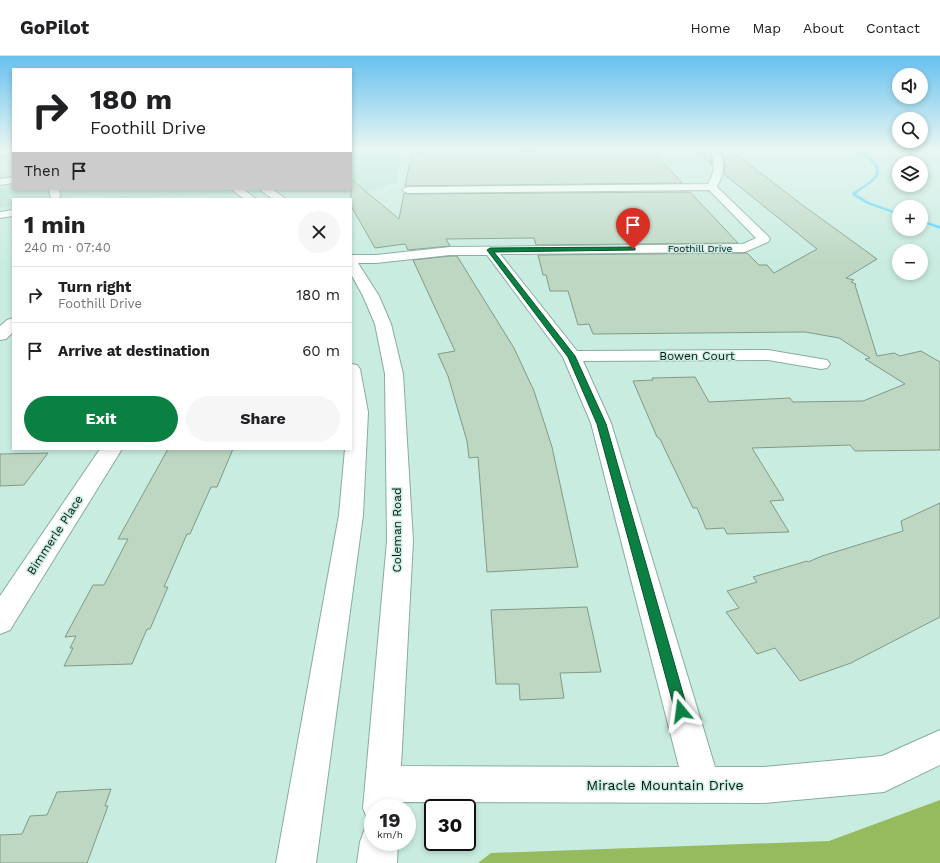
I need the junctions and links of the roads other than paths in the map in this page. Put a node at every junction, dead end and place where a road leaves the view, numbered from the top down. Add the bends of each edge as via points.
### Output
1 (712, 187) joint
2 (238, 190) edge
3 (267, 190) edge
4 (407, 190) dead end
5 (250, 198) edge
6 (279, 198) edge
7 (12, 213) edge
8 (0, 216) edge
9 (490, 250) junction
10 (352, 260) edge
11 (352, 263) edge
12 (361, 292) edge
13 (12, 324) edge
14 (0, 335) edge
15 (572, 356) junction
16 (821, 364) dead end
17 (352, 375) edge
18 (110, 450) edge
19 (0, 621) edge
20 (940, 747) edge
21 (702, 785) junction
22 (382, 796) edge
23 (378, 851) edge
24 (296, 863) edge
25 (377, 863) edge

1 - 4 street
1 - 9 street, Foothill Drive via 764,239 745,248
2 - 5 street
3 - 6 street
7 - 8 street
9 - 10 street, Foothill Drive
9 - 15 street
11 - 12 street, Coleman Road
12 - 22 street, Coleman Road via 383,324 394,374 400,542
13 - 14 street
15 - 16 street, Bowen Court via 768,356
15 - 21 street via 601,424
17 - 24 street via 358,412 351,515
18 - 19 street, Bimmerle Place
20 - 21 street, Miracle Mountain Drive via 884,774 764,784
21 - 22 street, Miracle Mountain Drive
23 - 25 street

